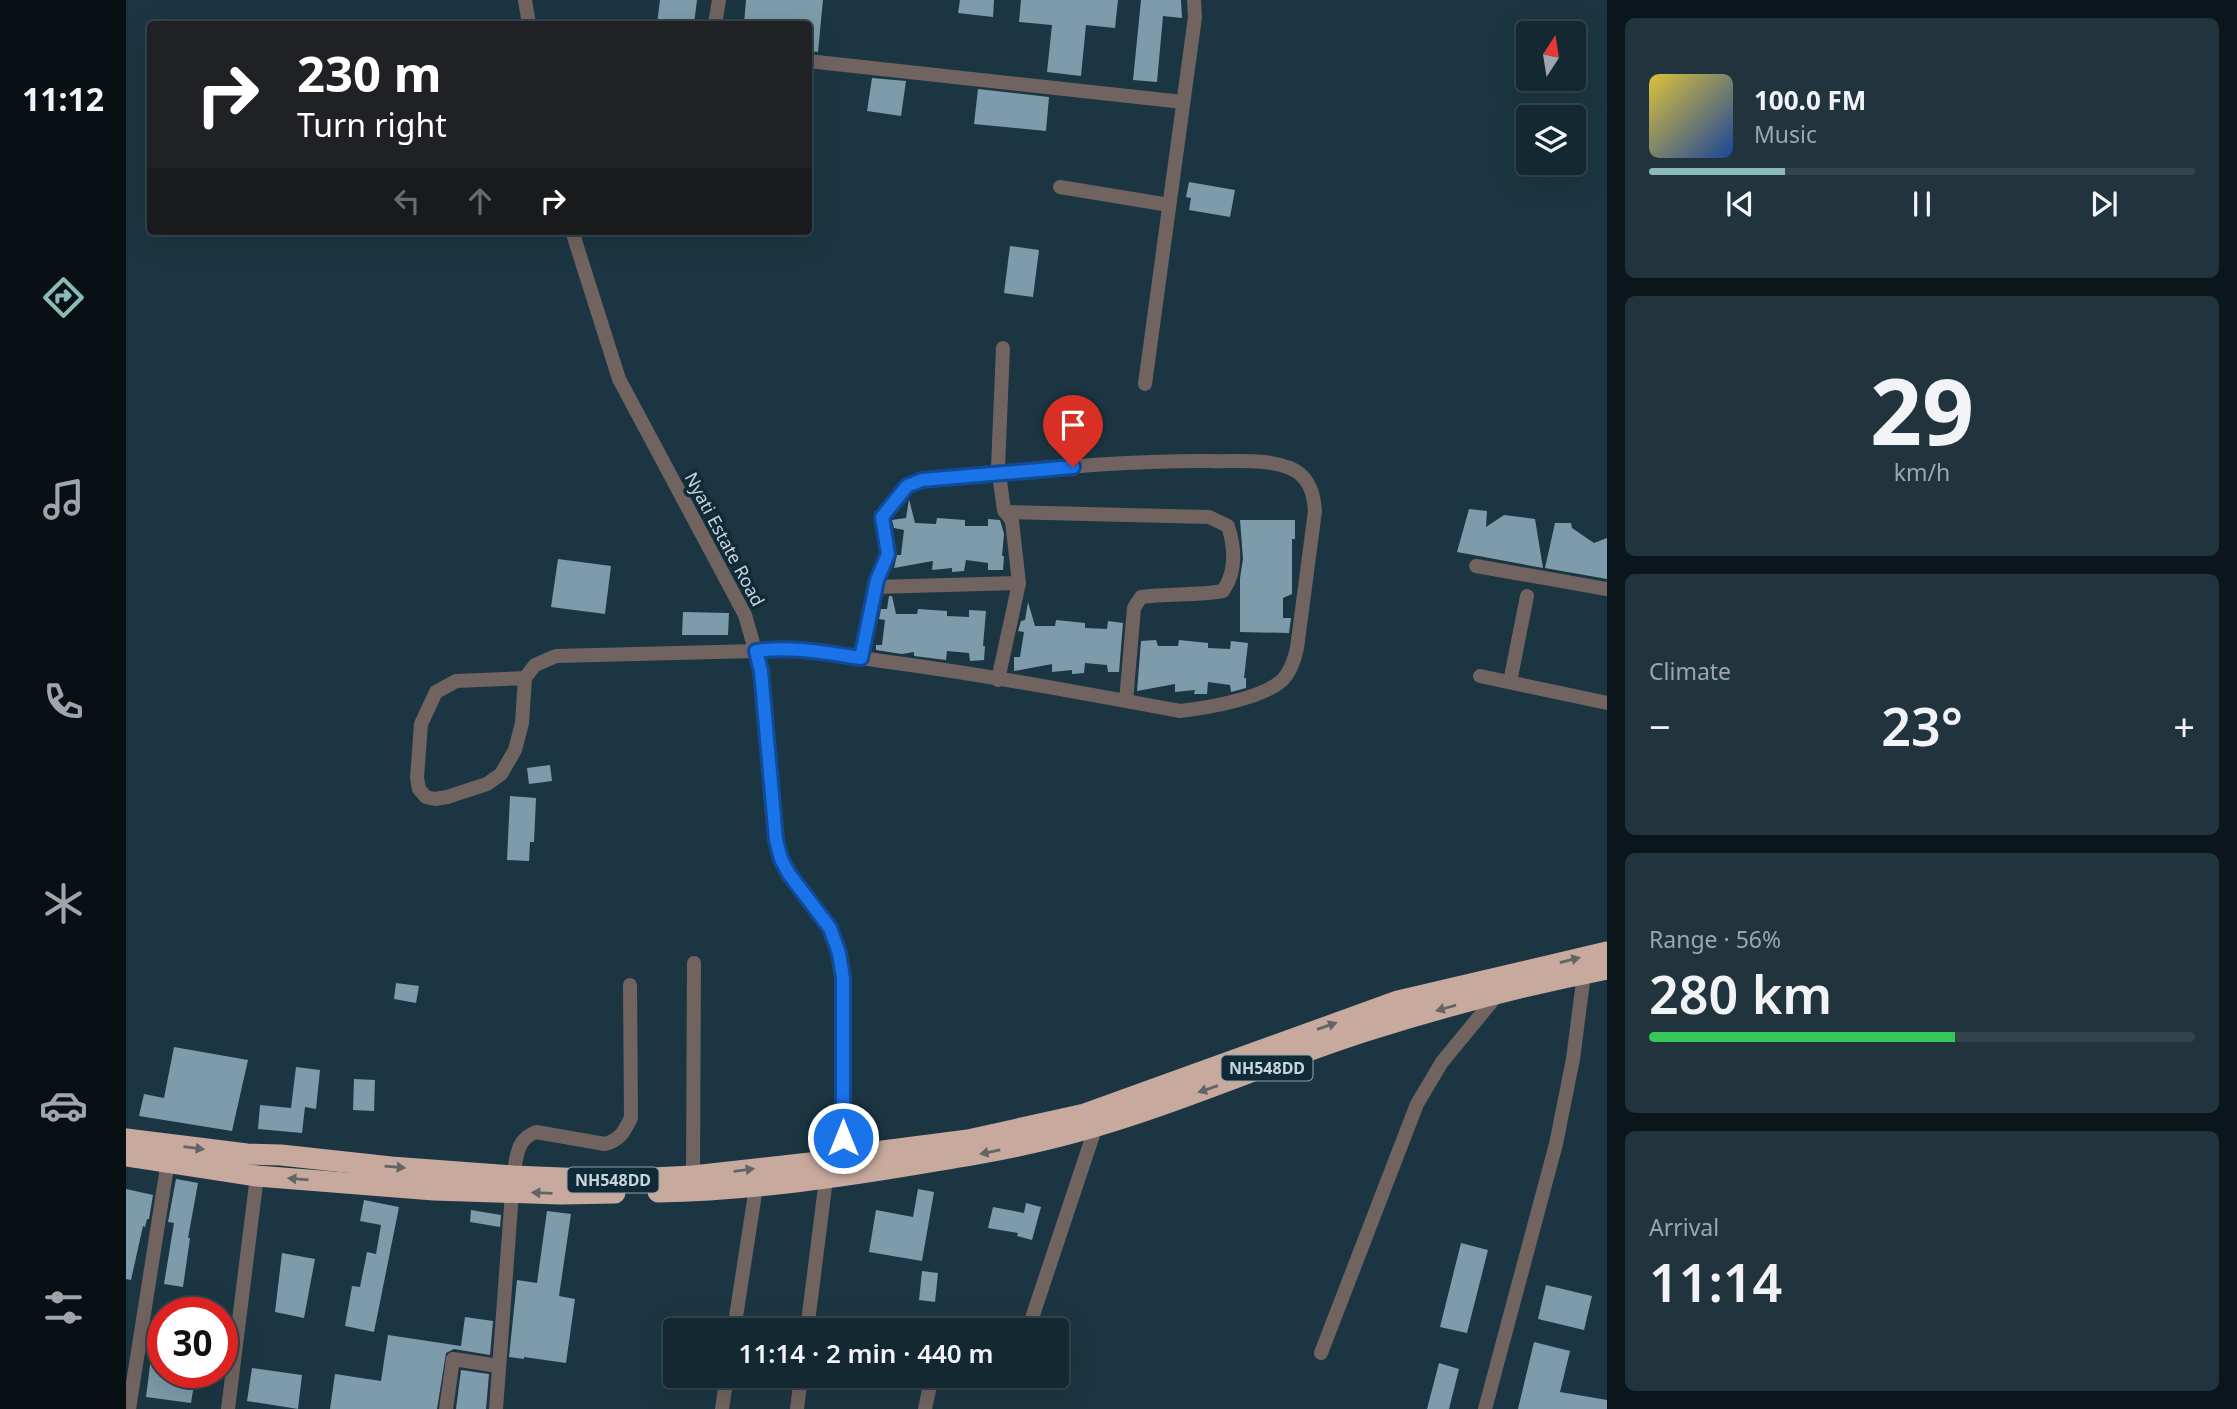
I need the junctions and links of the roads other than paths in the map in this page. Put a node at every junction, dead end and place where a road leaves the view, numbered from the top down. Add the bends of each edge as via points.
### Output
1 (526, 0) edge
2 (719, 0) edge
3 (1194, 0) edge
4 (529, 21) edge
5 (716, 21) edge
6 (812, 61) edge
7 (1182, 102) junction
8 (1060, 187) dead end
9 (1169, 205) junction
10 (573, 235) edge
11 (1003, 348) dead end
12 (1145, 384) dead end
13 (999, 473) junction
14 (1006, 512) junction
15 (1476, 566) dead end
16 (1019, 583) junction
17 (875, 587) junction
18 (1607, 589) edge
19 (1527, 596) dead end
20 (756, 651) junction
21 (861, 658) junction
22 (1480, 676) dead end
23 (525, 678) junction
24 (999, 680) junction
25 (1510, 682) junction
26 (1126, 701) junction
27 (1607, 703) edge
28 (1607, 952) edge
29 (694, 963) dead end
30 (1607, 969) edge
31 (1584, 974) junction
32 (630, 985) dead end
33 (1499, 993) junction
34 (1096, 1126) junction
35 (126, 1139) edge
36 (126, 1156) edge
37 (168, 1161) junction
38 (838, 1171) junction
39 (257, 1176) junction
40 (693, 1176) junction
41 (513, 1184) junction
42 (756, 1187) junction
43 (736, 1318) edge
44 (809, 1318) edge
45 (1032, 1318) edge
46 (1321, 1353) dead end
47 (499, 1366) junction
48 (725, 1388) edge
49 (800, 1388) edge
50 (929, 1388) edge
51 (129, 1409) edge
52 (228, 1409) edge
53 (446, 1409) edge
54 (496, 1409) edge
55 (722, 1409) edge
56 (797, 1409) edge
57 (925, 1409) edge
58 (1485, 1409) edge

1 - 4 street
2 - 5 street
3 - 7 street
6 - 7 street
7 - 9 street
8 - 9 street
9 - 12 street
10 - 20 street, Nyati Estate Road via 620,379 735,592
11 - 13 street
13 - 14 street
13 - 17 street via 922,480 907,486 882,517 888,554
13 - 26 street via 1147,460 1265,462 1291,468 1310,486 1315,511 1297,649 1292,667 1280,682 1213,708 1180,711
14 - 16 street via 1012,521
14 - 26 street via 1209,517 1228,526 1234,545 1232,579 1223,591 1141,597 1134,608
15 - 18 street
16 - 17 street
16 - 24 street
17 - 21 street
19 - 25 street
20 - 21 street via 799,649
20 - 23 street via 556,656 535,665
20 - 38 street, Nyati Estate Road via 781,859 830,928 843,978
21 - 24 street
22 - 25 street
23 - 23 street via 522,723 501,774 487,784 447,797 426,797 417,778 421,724 436,692 456,681
24 - 26 street
25 - 27 street
38 -> 28 highway, NH548DD via 1085,1114 1398,1001
29 - 40 street
30 - 31 highway, NH548DD
31 - 33 highway, NH548DD
31 - 58 street via 1556,1144
32 - 41 street via 631,1118 624,1133 605,1144 536,1132 528,1135 518,1148
33 -> 34 highway, NH548DD via 1365,1031
33 - 46 street via 1441,1062 1417,1104
34 -> 38 highway, NH548DD via 984,1154
34 - 45 street
35 -> 41 highway, NH548DD
36 - 37 highway, NH548DD
37 - 39 highway, NH548DD
37 - 51 street
40 -> 38 highway, NH548DD via 819,1162
38 - 42 highway, NH548DD
38 - 44 street, Nyati Estate Road
41 -> 39 highway, NH548DD via 434,1190
39 - 52 street
40 - 41 highway, NH548DD
42 -> 41 highway, NH548DD via 561,1194
41 - 47 street
42 - 43 street
47 - 53 street via 453,1359
47 - 54 street
48 - 55 street
49 - 56 street
50 - 57 street

